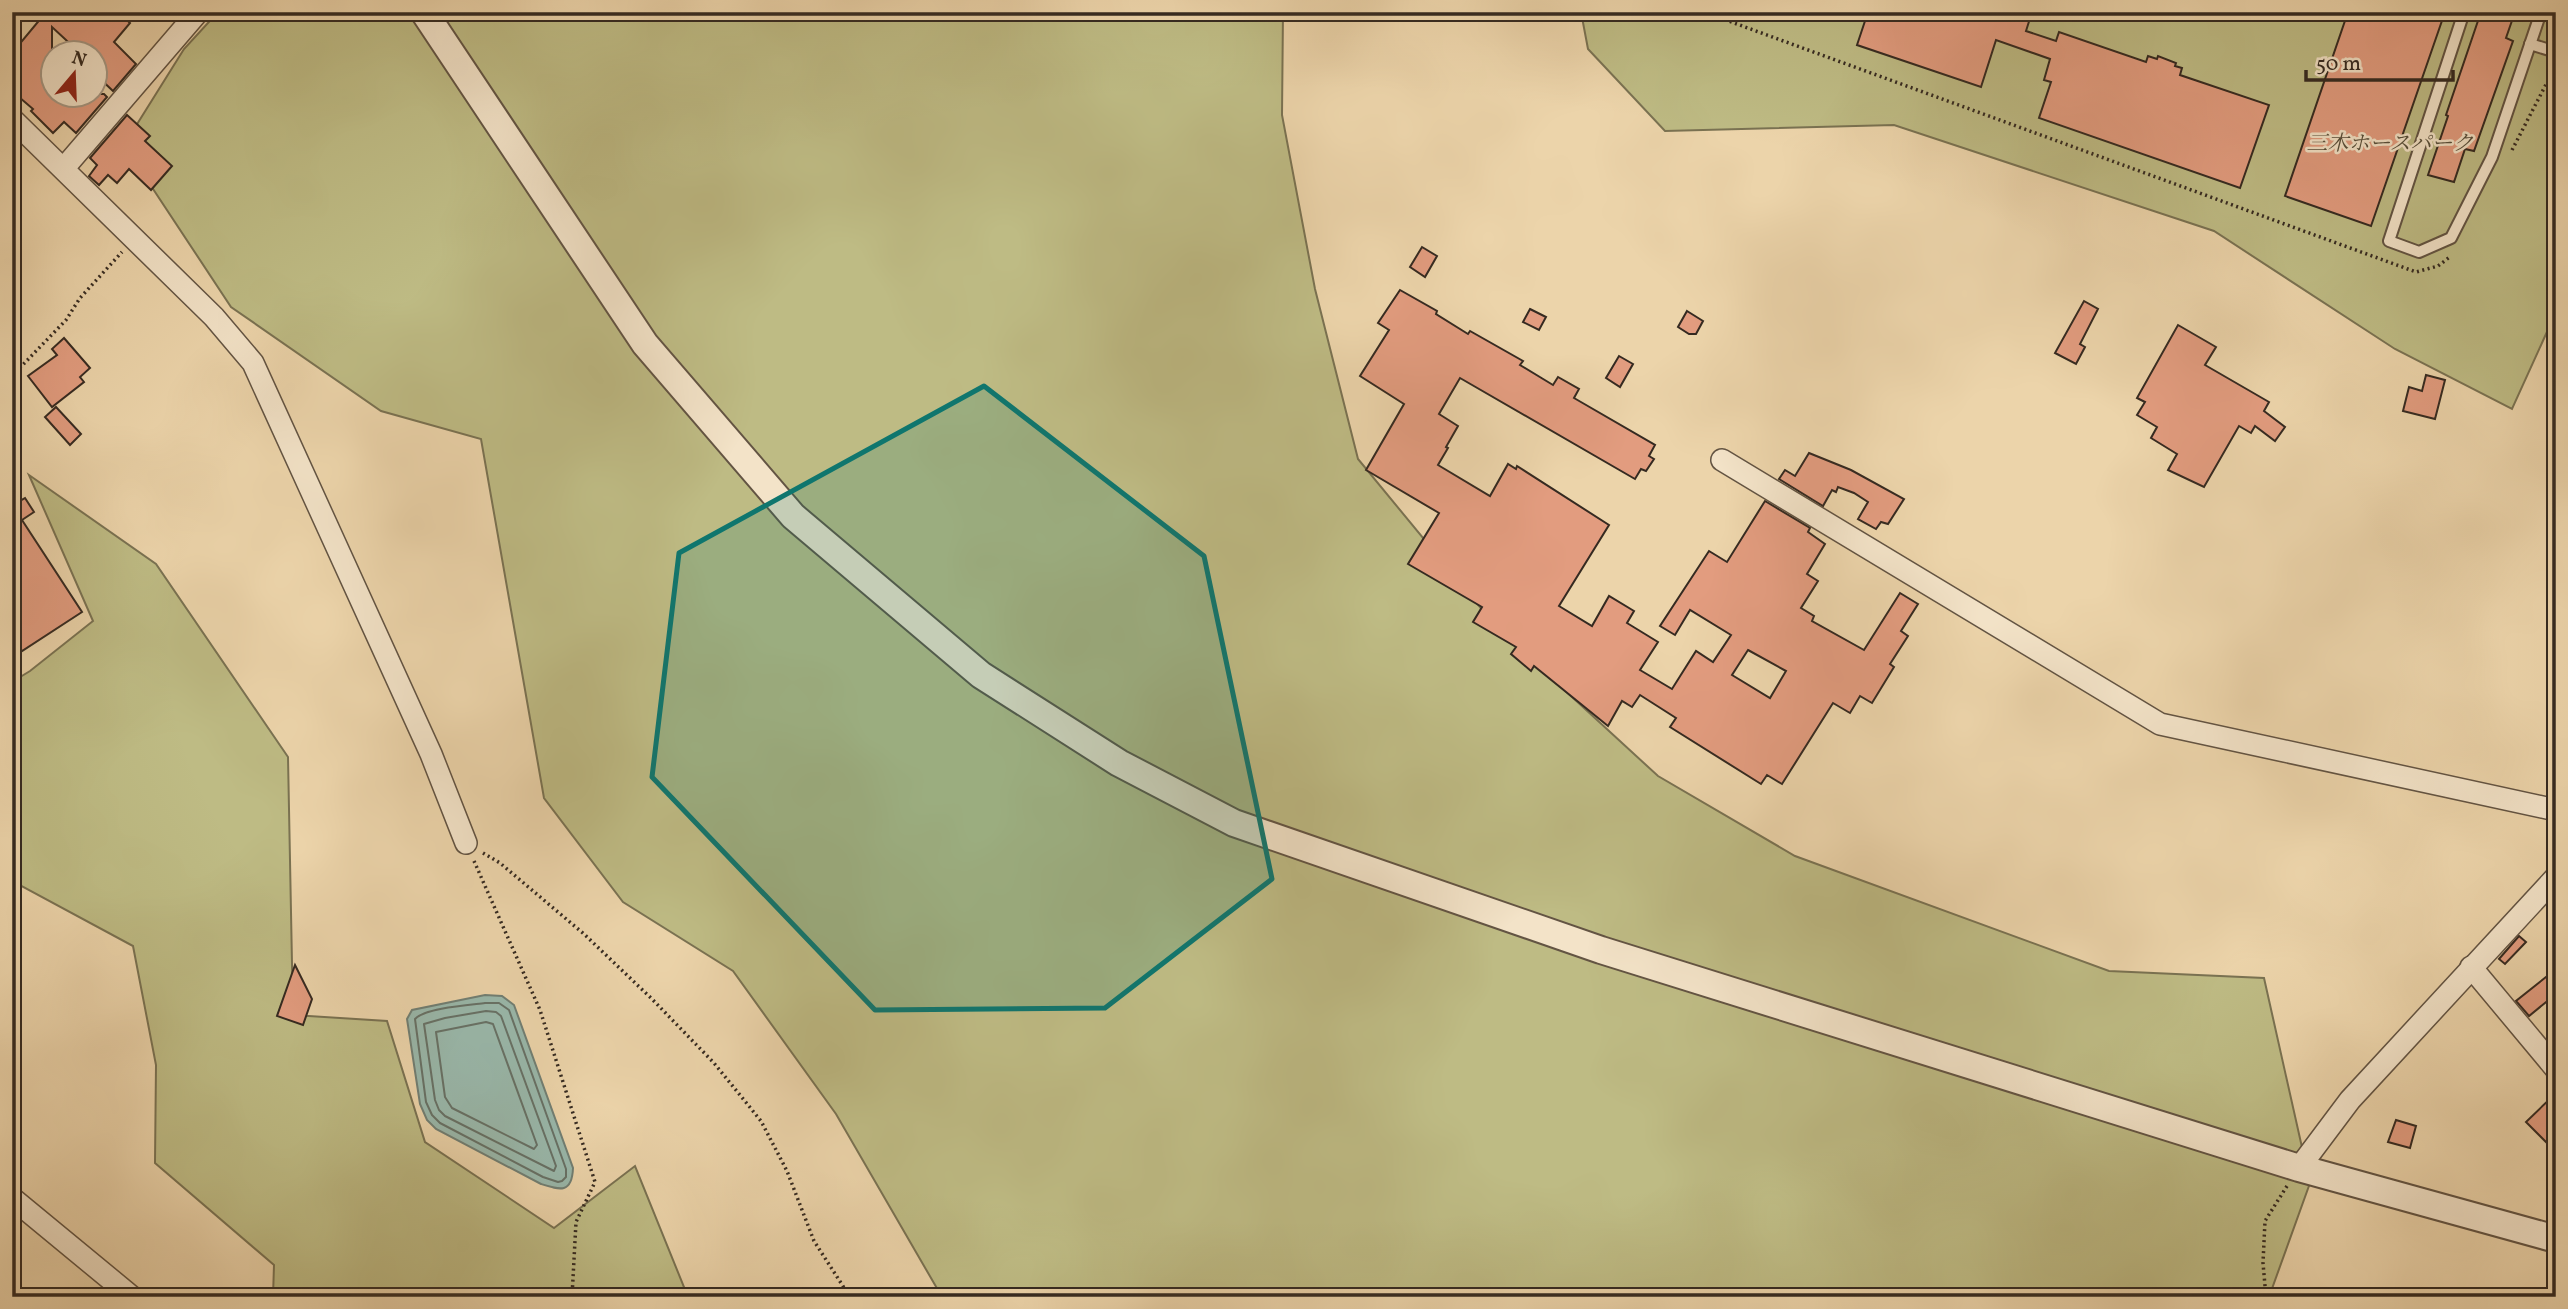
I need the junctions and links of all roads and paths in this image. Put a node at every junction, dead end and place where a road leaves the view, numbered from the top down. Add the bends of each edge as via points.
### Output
1 (198, 12) edge
2 (424, 12) edge
3 (1704, 12) edge
4 (2464, 12) edge
5 (2541, 12) edge
6 (2530, 44) junction
7 (2556, 52) edge
8 (2556, 65) edge
9 (12, 119) edge
10 (2512, 150) dead end
11 (64, 168) junction
12 (135, 238) junction
13 (2454, 253) dead end
14 (12, 376) edge
15 (1722, 460) dead end
16 (2556, 810) edge
17 (466, 843) junction
18 (2556, 877) edge
19 (2472, 967) junction
20 (2556, 1069) edge
21 (2299, 1167) junction
22 (12, 1198) edge
23 (2556, 1239) edge
24 (132, 1297) edge
25 (572, 1297) edge
26 (850, 1297) edge
27 (2266, 1297) edge

1 - 11 street
2 - 21 street via 645,344 793,516 981,675 1119,763 1234,823 1601,950
3 - 13 path via 2416,272 2438,266
4 - 6 lane via 2389,241 2419,252 2451,238 2492,157
5 - 6 lane
6 - 7 lane
8 - 10 path
9 - 11 street
11 - 12 street
12 - 14 path
12 - 17 street via 253,363 431,754
15 - 16 street via 2160,724
17 - 25 path via 540,1010 596,1182 576,1222
17 - 26 path via 499,863 583,934 714,1063 761,1121 787,1171 814,1241
18 - 19 street
19 - 20 street
19 - 21 street via 2350,1100
21 - 23 street
21 - 27 path via 2265,1221
22 - 24 street

